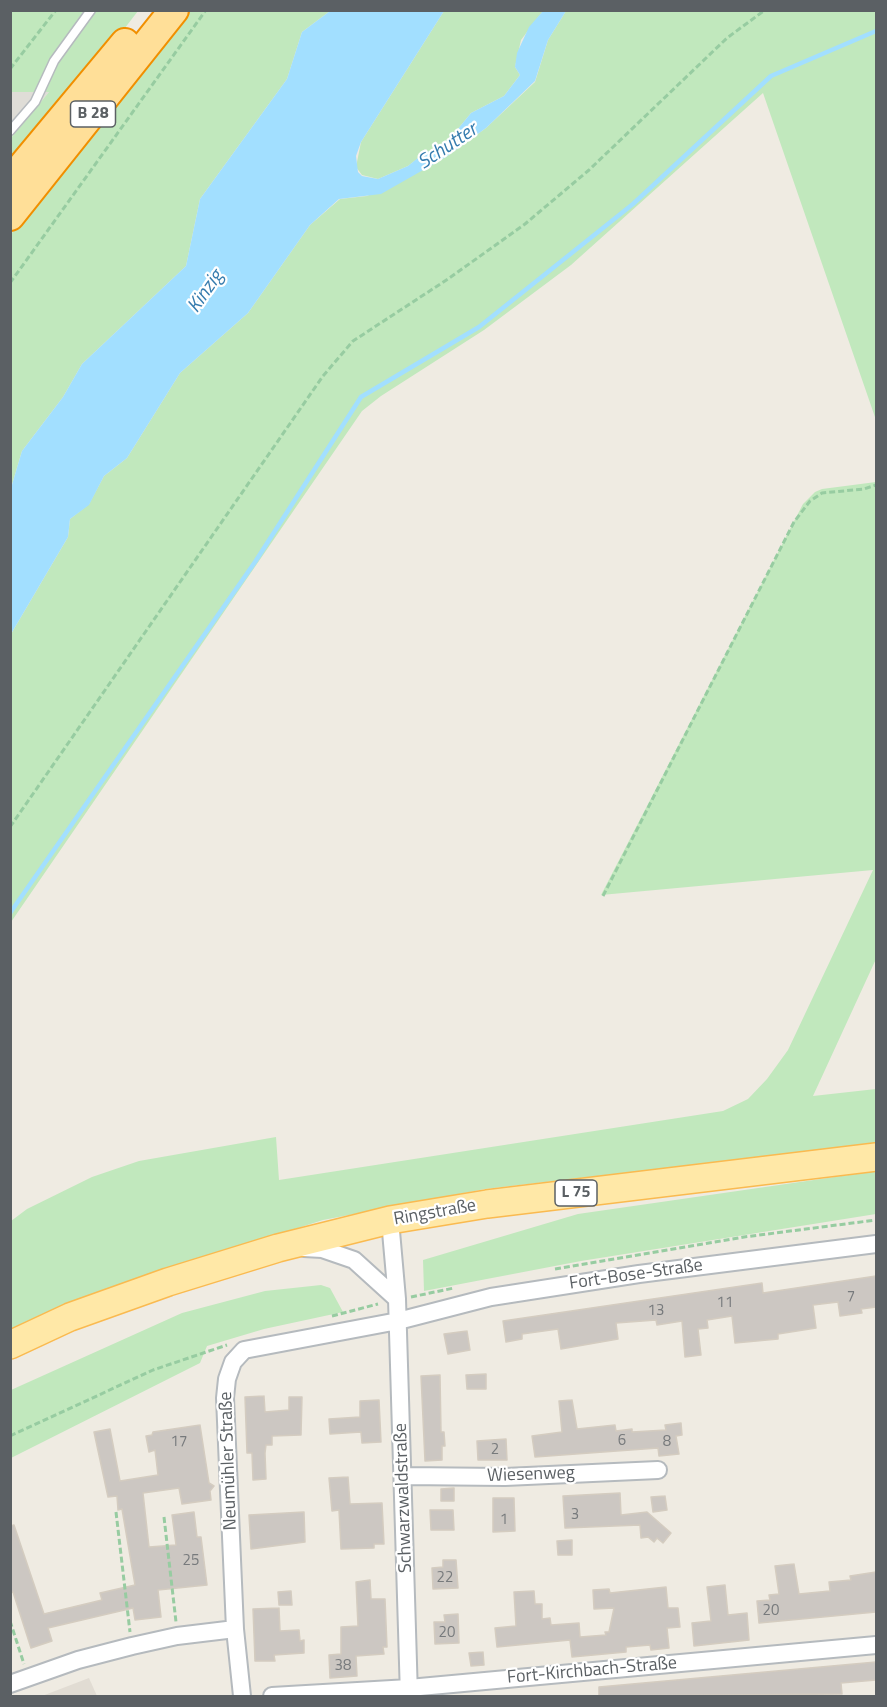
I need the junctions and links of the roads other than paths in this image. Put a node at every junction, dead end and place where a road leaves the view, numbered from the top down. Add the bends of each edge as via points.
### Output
1 (91, 10) edge
2 (150, 10) edge
3 (174, 10) edge
4 (10, 131) edge
5 (10, 181) edge
6 (10, 216) edge
7 (876, 1157) edge
8 (390, 1220) junction
9 (876, 1244) edge
10 (278, 1248) junction
11 (397, 1299) junction
12 (398, 1321) junction
13 (10, 1345) edge
14 (658, 1470) dead end
15 (404, 1476) junction
16 (235, 1629) junction
17 (876, 1645) edge
18 (10, 1684) edge
19 (409, 1692) edge
20 (242, 1696) edge
21 (272, 1696) edge

1 - 4 lane via 54,61 35,102
2 - 5 highway, B 28
3 - 6 highway, B 28
7 - 8 main road, Ringstraße / L 75 via 487,1204
8 - 10 main road, Ringstraße / L 75
8 - 11 street, Schwarzwaldstraße
9 - 12 street, Fort-Bose-Straße via 491,1297
10 - 11 street via 322,1249 354,1260
10 - 13 main road, Ringstraße / L 75 via 70,1317
11 - 12 street, Schwarzwaldstraße
12 - 15 street, Schwarzwaldstraße
12 - 16 street, Neumühler Straße via 244,1350 233,1362 225,1398
14 - 15 street, Wiesenweg via 505,1477
15 - 19 street, Schwarzwaldstraße
16 - 18 street via 132,1646
16 - 20 street, Neumühler Straße
17 - 19 street, Fort-Kirchbach-Straße
19 - 21 street, Fort-Kirchbach-Straße

